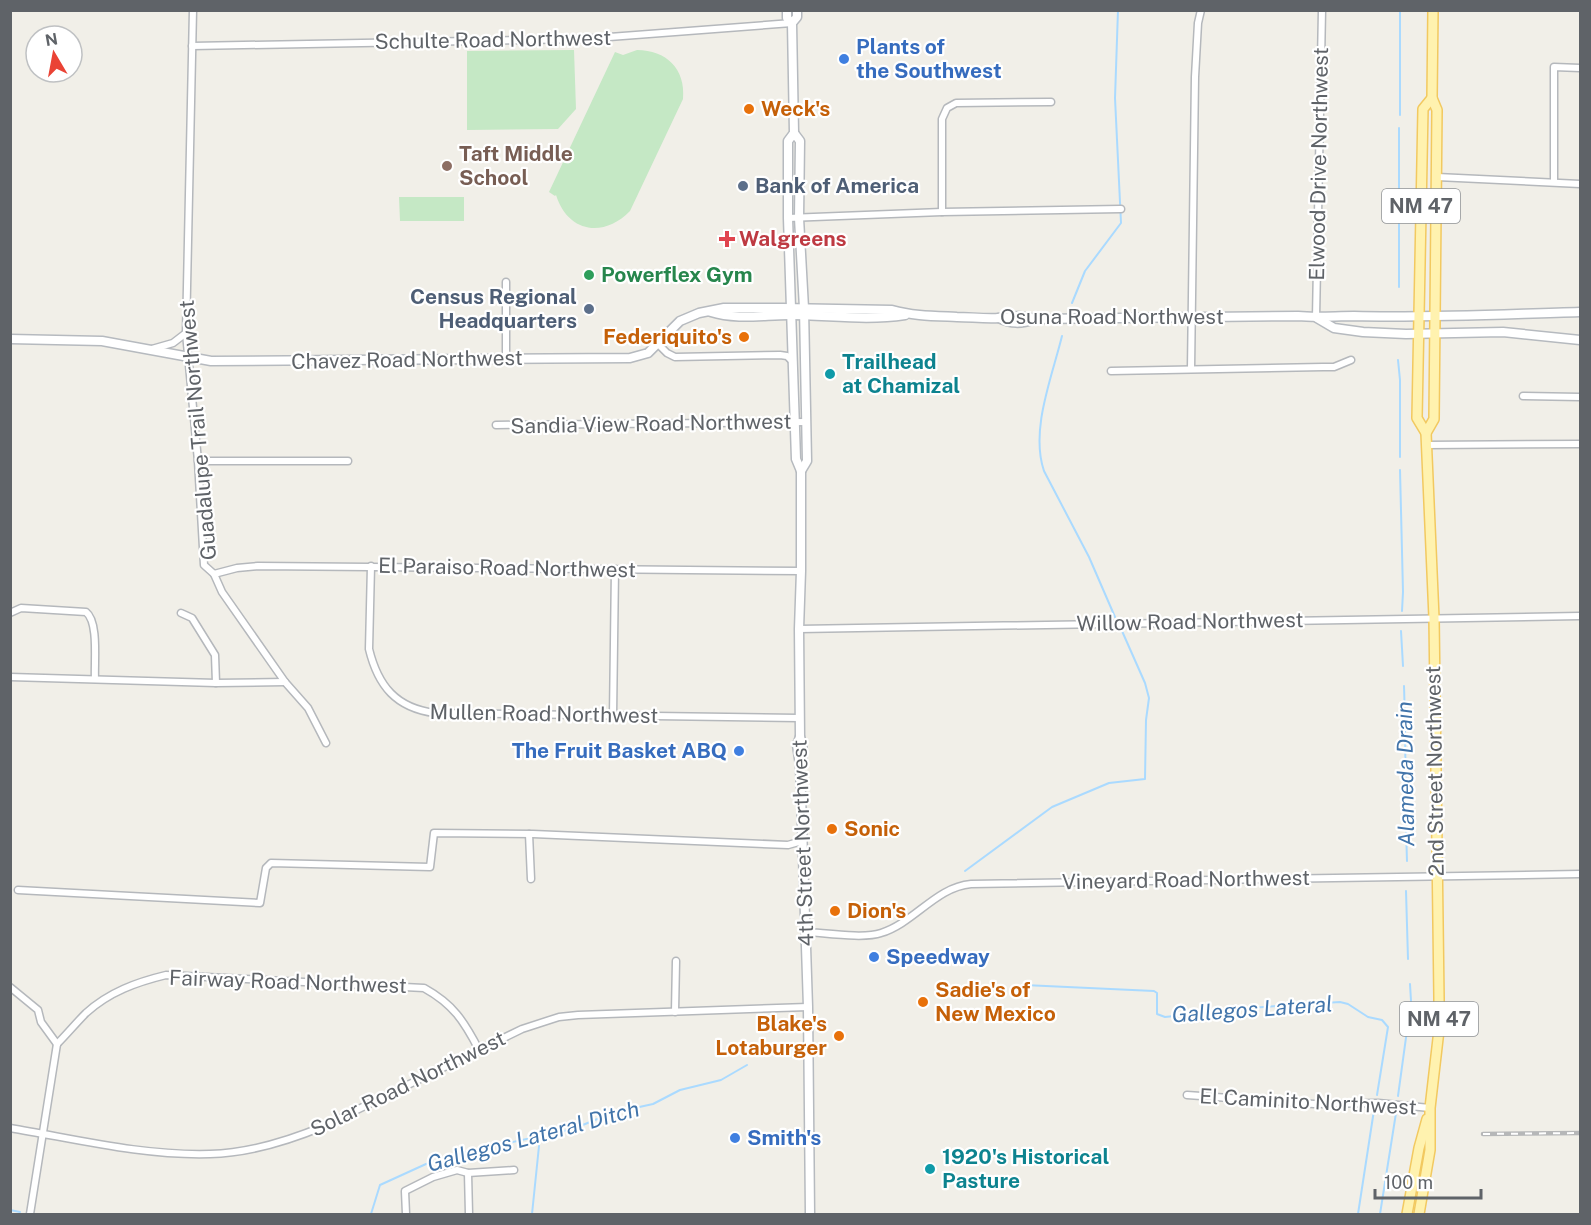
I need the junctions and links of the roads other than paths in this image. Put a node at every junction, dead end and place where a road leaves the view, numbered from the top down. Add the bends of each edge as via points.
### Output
1 (193, 10) edge
2 (787, 10) edge
3 (797, 10) edge
4 (1201, 10) edge
5 (1322, 10) edge
6 (1433, 10) edge
7 (792, 23) junction
8 (192, 46) junction
9 (1581, 68) edge
10 (1432, 98) junction
11 (1051, 102) dead end
12 (794, 133) junction
13 (1437, 177) junction
14 (1554, 182) junction
15 (1581, 184) edge
16 (1121, 209) dead end
17 (942, 212) junction
18 (799, 218) junction
19 (788, 219) junction
20 (506, 282) dead end
21 (1581, 312) edge
22 (798, 313) junction
23 (1434, 316) junction
24 (1418, 317) junction
25 (1191, 318) junction
26 (1316, 318) junction
27 (186, 333) junction
28 (1417, 333) junction
29 (1434, 333) junction
30 (10, 339) edge
31 (1581, 340) edge
32 (658, 344) junction
33 (150, 350) junction
34 (189, 359) junction
35 (506, 360) junction
36 (1351, 360) dead end
37 (794, 362) junction
38 (1191, 369) junction
39 (1111, 371) dead end
40 (1523, 396) dead end
41 (1581, 397) edge
42 (806, 422) junction
43 (795, 423) junction
44 (496, 425) dead end
45 (1426, 433) junction
46 (1581, 444) edge
47 (1426, 445) junction
48 (198, 461) junction
49 (348, 461) dead end
50 (801, 471) junction
51 (371, 566) junction
52 (615, 569) junction
53 (801, 571) junction
54 (214, 574) junction
55 (181, 612) dead end
56 (10, 613) edge
57 (1581, 616) edge
58 (1434, 618) junction
59 (798, 629) junction
60 (10, 677) edge
61 (95, 679) junction
62 (285, 682) junction
63 (216, 683) junction
64 (614, 716) junction
65 (799, 718) junction
66 (326, 743) dead end
67 (529, 834) junction
68 (802, 841) junction
69 (1581, 874) edge
70 (1436, 877) junction
71 (531, 879) dead end
72 (18, 890) dead end
73 (806, 932) junction
74 (676, 961) dead end
75 (10, 987) edge
76 (808, 1007) junction
77 (675, 1012) junction
78 (57, 1044) junction
79 (478, 1050) junction
80 (1187, 1095) dead end
81 (1430, 1108) junction
82 (10, 1128) edge
83 (42, 1134) junction
84 (514, 1170) dead end
85 (468, 1173) junction
86 (30, 1215) edge
87 (405, 1215) edge
88 (469, 1215) edge
89 (810, 1215) edge
90 (1407, 1215) edge
91 (1419, 1215) edge

1 - 8 street, Guadalupe Trail Northwest
2 - 7 main road, 4th Street Northwest
3 - 7 main road, 4th Street Northwest
4 - 25 street via 1195,77
5 - 26 street, Elwood Drive Northwest
6 - 10 main road, 2nd Street Northwest / NM 47
7 - 8 street, Schulte Road Northwest via 583,39
7 - 12 main road, 4th Street Northwest
8 - 27 street, Guadalupe Trail Northwest
9 - 14 street via 1554,67
10 - 13 main road, 2nd Street Northwest / NM 47 via 1437,110
10 - 24 main road, 2nd Street Northwest / NM 47 via 1423,110
11 - 17 street via 956,103 947,108 942,119
12 - 18 main road, 4th Street Northwest via 800,141
12 - 19 main road, 4th Street Northwest via 788,141
13 - 14 street
13 - 23 main road, 2nd Street Northwest / NM 47
14 - 15 street
16 - 17 street
17 - 18 street
18 - 19 street
18 - 22 main road, 4th Street Northwest
19 - 22 main road, 4th Street Northwest
20 - 35 street
21 - 23 main road, Osuna Road Northwest
22 - 25 main road, Osuna Road Northwest via 868,318 908,314 999,318 1009,323 1035,319
22 - 32 main road, Osuna Road Northwest via 724,309 692,314
22 - 37 main road, 4th Street Northwest
22 - 42 main road, 4th Street Northwest
23 - 24 main road, Osuna Road Northwest
23 - 29 main road, 2nd Street Northwest / NM 47
24 - 26 main road, Osuna Road Northwest
24 - 28 main road, 2nd Street Northwest / NM 47
25 - 26 main road, Osuna Road Northwest
25 - 38 street
26 - 28 main road, Osuna Road Northwest via 1334,328
27 - 33 street via 173,343
27 - 34 street, Guadalupe Trail Northwest
28 - 29 main road, Osuna Road Northwest
28 - 45 main road, 2nd Street Northwest / NM 47 via 1417,418
29 - 31 main road, Osuna Road Northwest via 1503,333
29 - 45 main road, 2nd Street Northwest / NM 47 via 1434,419
30 - 33 main road, Chavez Road Northwest via 102,341
32 - 35 main road, Chavez Road Northwest via 635,358
32 - 37 street via 675,357 772,355 787,356
33 - 34 main road, Chavez Road Northwest
34 - 35 main road, Chavez Road Northwest
34 - 48 street, Guadalupe Trail Northwest
36 - 38 street via 1334,367
37 - 43 main road, 4th Street Northwest
38 - 39 street
40 - 41 street
42 - 43 street, Sandia View Road Northwest
42 - 50 main road, 4th Street Northwest via 807,461
43 - 44 street, Sandia View Road Northwest
43 - 50 main road, 4th Street Northwest via 796,459
45 - 47 main road, 2nd Street Northwest / NM 47
46 - 47 street
47 - 58 main road, 2nd Street Northwest / NM 47
48 - 49 street
48 - 54 street, Guadalupe Trail Northwest via 204,565
50 - 53 main road, 4th Street Northwest
51 - 52 street, El Paraiso Road Northwest
51 - 54 street, El Paraiso Road Northwest via 258,566
51 - 64 street, Mullen Road Northwest via 369,649 383,684 405,704 435,713
52 - 53 street, El Paraiso Road Northwest
52 - 64 street
53 - 59 main road, 4th Street Northwest
54 - 62 street, Guadalupe Trail Northwest via 222,592
55 - 63 street via 192,618 215,655
56 - 61 street via 21,608 86,612 94,627
57 - 58 street, Willow Road Northwest
58 - 59 street, Willow Road Northwest
58 - 70 main road, 2nd Street Northwest / NM 47
59 - 65 main road, 4th Street Northwest
60 - 61 street
61 - 63 street
62 - 63 street
62 - 66 street, Guadalupe Trail Northwest via 308,708
64 - 65 street, Mullen Road Northwest
65 - 68 main road, 4th Street Northwest
67 - 68 street via 788,845
67 - 71 street
67 - 72 street via 434,832 430,867 271,863 266,868 260,903
68 - 73 main road, 4th Street Northwest
69 - 70 street, Vineyard Road Northwest
70 - 73 street, Vineyard Road Northwest via 971,884 951,888 879,934
70 - 81 main road, 2nd Street Northwest / NM 47 via 1439,1030
73 - 76 main road, 4th Street Northwest
74 - 77 street
75 - 78 street via 38,1010 41,1022
76 - 77 street, Solar Road Northwest
76 - 89 main road, 4th Street Northwest
77 - 79 street, Solar Road Northwest via 559,1017
78 - 79 street, Fairway Road Northwest via 87,1012 113,995 134,983 166,975 424,988 442,998 455,1012
78 - 83 street
79 - 83 street, Solar Road Northwest via 324,1126 266,1146 211,1154 159,1152
80 - 81 street, El Caminito Northwest via 1314,1104 1378,1102
81 - 90 main road, 2nd Street Northwest / NM 47
81 - 91 main road, 2nd Street Northwest / NM 47 via 1430,1150
82 - 83 street, Solar Road Northwest
83 - 86 street
84 - 85 street
85 - 87 street via 457,1170 405,1191
85 - 88 street

